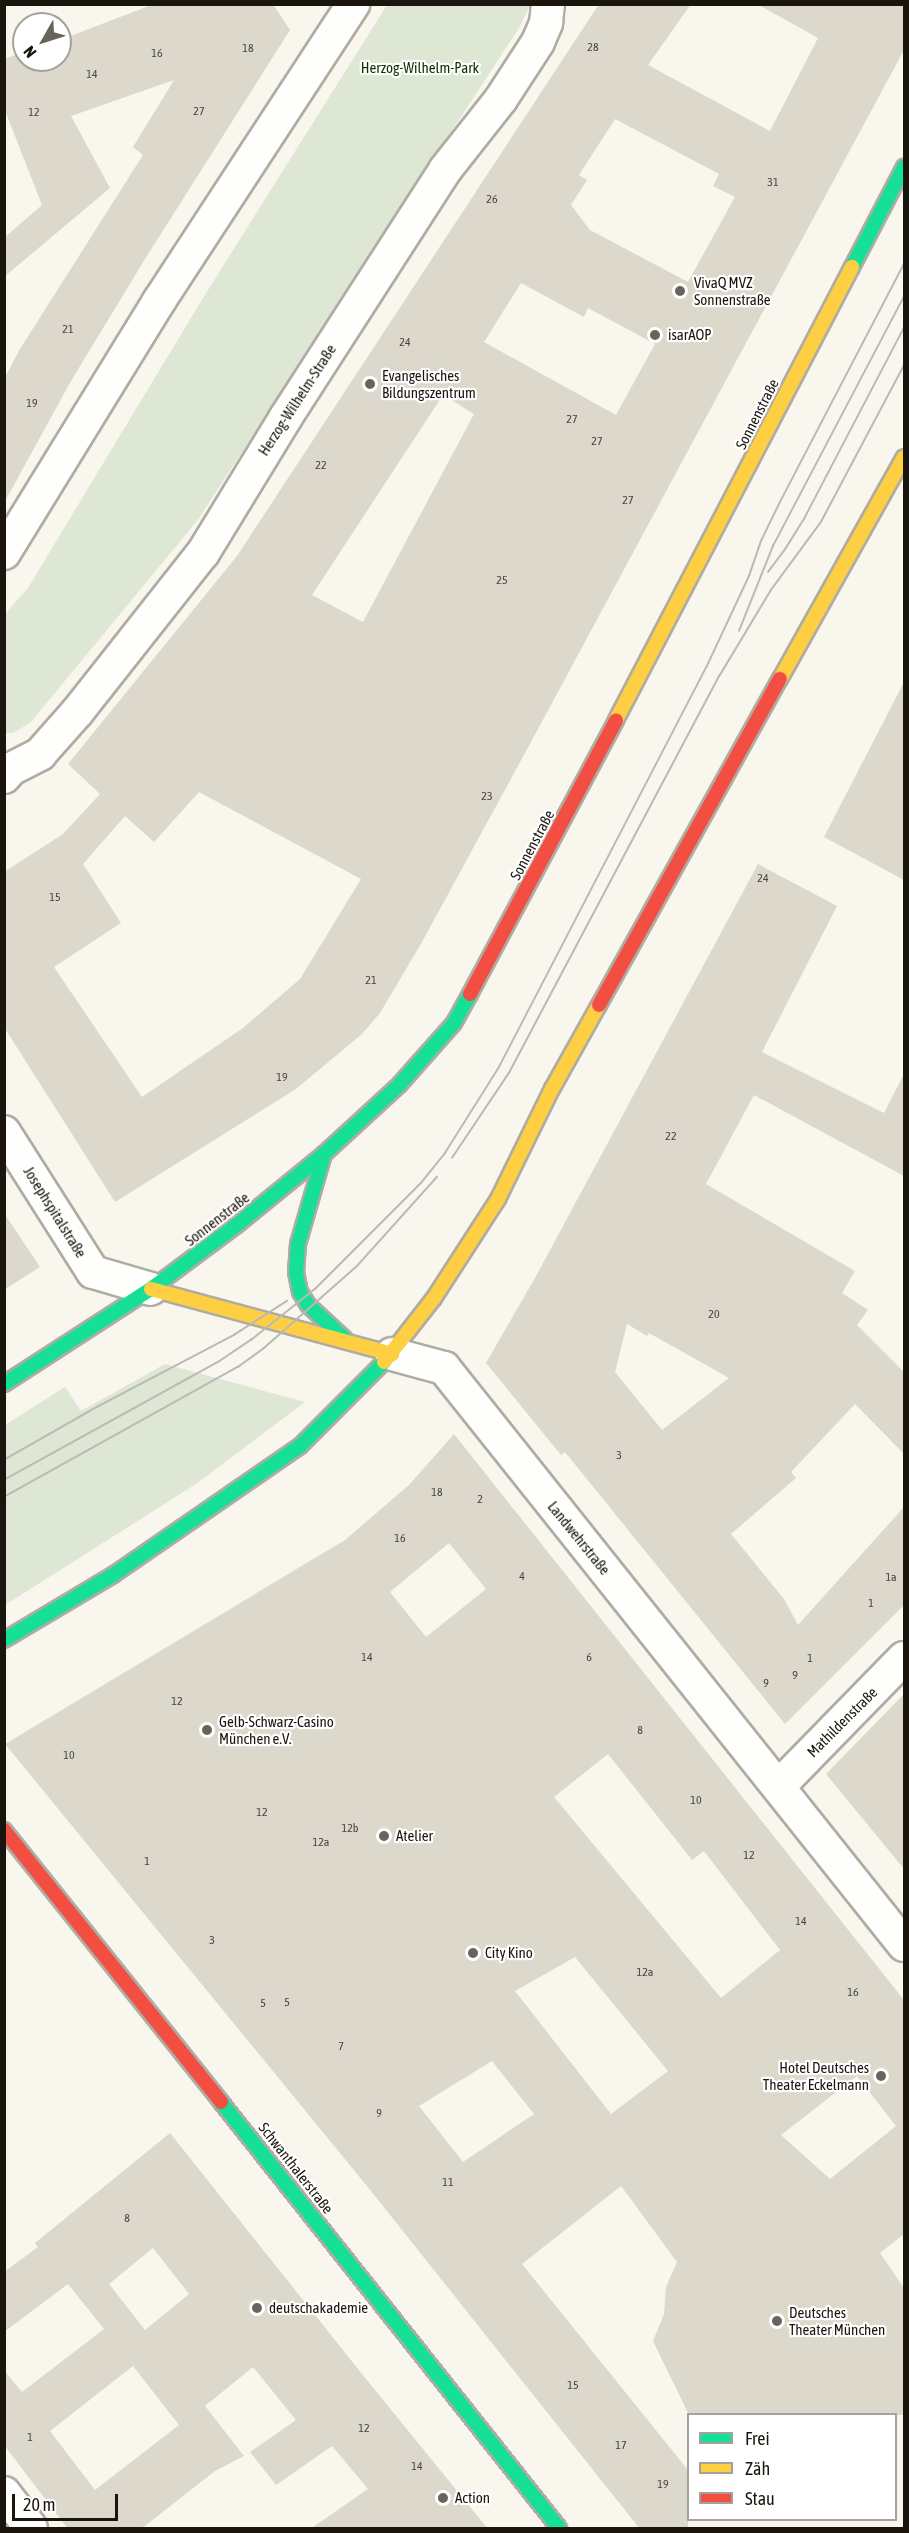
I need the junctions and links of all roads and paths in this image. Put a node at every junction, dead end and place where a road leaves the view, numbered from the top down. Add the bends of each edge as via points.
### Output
1 (353, 4) edge
2 (548, 4) edge
3 (904, 167) edge
4 (904, 457) edge
5 (4, 553) edge
6 (7, 771) edge
7 (4, 1132) edge
8 (324, 1154) junction
9 (150, 1289) junction
10 (349, 1343) junction
11 (392, 1354) junction
12 (4, 1384) edge
13 (4, 1641) edge
14 (904, 1658) edge
15 (779, 1786) junction
16 (4, 1830) edge
17 (904, 1945) edge
18 (4, 2493) edge
19 (31, 2529) edge
20 (559, 2529) edge

1 - 5 street via 159,301
2 - 6 street, Herzog-Wilhelm-Straße via 538,42 501,99 445,170 203,553 40,754
3 - 8 main road, Sonnenstraße via 510,924 454,1023 400,1084
4 - 11 main road via 552,1089 498,1199 434,1298
7 - 9 street, Josephspitalstraße via 93,1272
8 - 9 main road, Sonnenstraße via 208,1248
8 - 10 main road via 298,1244 296,1272 300,1292 308,1305
9 - 10 main road, Landwehrstraße
9 - 12 main road, Sonnenstraße
10 - 11 main road, Landwehrstraße
11 - 13 main road via 328,1420 278,1463 113,1575
11 - 15 street, Landwehrstraße via 444,1368
14 - 15 street, Mathildenstraße
15 - 17 street, Landwehrstraße
16 - 20 main road, Schwanthalerstraße
18 - 19 street

